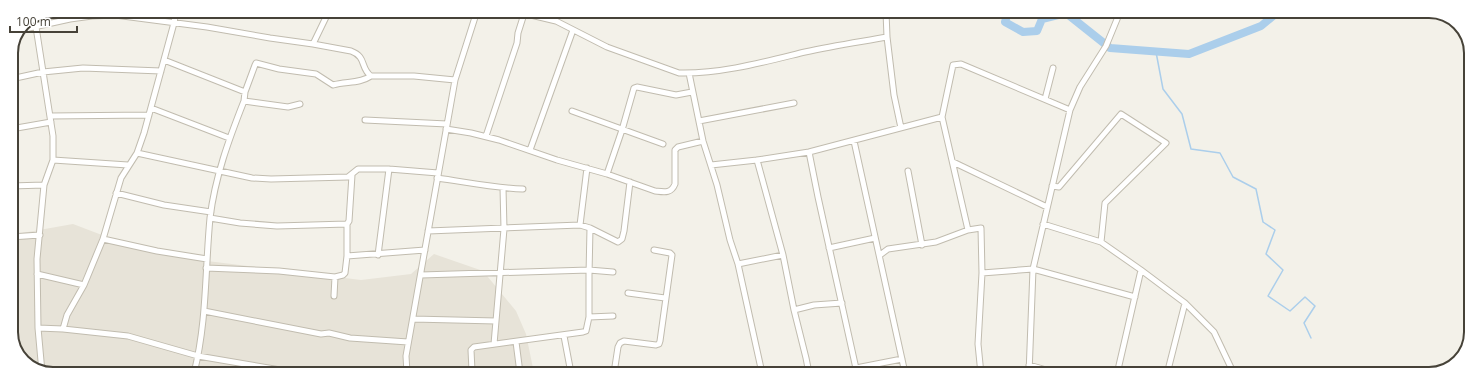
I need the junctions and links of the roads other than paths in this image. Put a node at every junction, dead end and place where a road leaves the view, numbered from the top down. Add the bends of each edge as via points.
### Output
1 (80, 18) edge
2 (137, 18) edge
3 (175, 18) edge
4 (326, 18) edge
5 (475, 18) edge
6 (523, 18) edge
7 (542, 18) edge
8 (886, 18) edge
9 (1118, 18) edge
10 (36, 23) edge
11 (174, 23) junction
12 (36, 27) junction
13 (28, 29) edge
14 (573, 30) junction
15 (887, 37) junction
16 (313, 44) junction
17 (164, 60) junction
18 (1053, 68) dead end
19 (160, 71) junction
20 (43, 72) junction
21 (689, 73) junction
22 (371, 76) junction
23 (18, 77) edge
24 (455, 80) junction
25 (245, 92) junction
26 (692, 92) junction
27 (1045, 99) junction
28 (244, 101) junction
29 (794, 102) dead end
30 (300, 104) dead end
31 (151, 108) junction
32 (1070, 110) junction
33 (572, 111) dead end
34 (149, 115) junction
35 (942, 117) junction
36 (50, 119) junction
37 (364, 120) dead end
38 (698, 121) junction
39 (18, 127) edge
40 (447, 127) junction
41 (901, 128) junction
42 (622, 130) junction
43 (486, 136) junction
44 (229, 138) junction
45 (854, 140) junction
46 (703, 142) junction
47 (663, 144) dead end
48 (530, 150) junction
49 (809, 152) junction
50 (137, 153) junction
51 (53, 160) junction
52 (757, 160) junction
53 (952, 162) junction
54 (128, 165) junction
55 (711, 165) junction
56 (587, 168) junction
57 (389, 169) junction
58 (219, 171) junction
59 (908, 171) dead end
60 (607, 174) junction
61 (352, 175) junction
62 (437, 175) junction
63 (630, 182) junction
64 (44, 185) junction
65 (18, 186) edge
66 (1052, 186) junction
67 (503, 188) junction
68 (523, 189) dead end
69 (116, 193) junction
70 (1047, 207) junction
71 (211, 212) junction
72 (210, 218) junction
73 (347, 224) junction
74 (1043, 224) junction
75 (580, 225) junction
76 (590, 228) junction
77 (504, 229) junction
78 (968, 230) junction
79 (428, 231) junction
80 (40, 235) junction
81 (18, 237) edge
82 (103, 239) junction
83 (876, 241) junction
84 (1101, 242) junction
85 (922, 245) junction
86 (829, 248) junction
87 (888, 249) junction
88 (425, 250) junction
89 (654, 250) dead end
90 (378, 255) junction
91 (783, 255) junction
92 (880, 255) junction
93 (347, 256) junction
94 (207, 259) junction
95 (738, 264) junction
96 (206, 268) junction
97 (1033, 269) junction
98 (589, 270) junction
99 (1141, 270) junction
100 (613, 272) dead end
101 (500, 273) junction
102 (982, 273) junction
103 (37, 274) junction
104 (421, 275) junction
105 (335, 277) junction
106 (84, 285) junction
107 (628, 293) dead end
108 (334, 296) dead end
109 (1135, 297) junction
110 (665, 298) junction
111 (842, 303) junction
112 (1185, 303) junction
113 (794, 310) junction
114 (204, 311) junction
115 (612, 316) dead end
116 (589, 317) junction
117 (413, 319) junction
118 (496, 321) junction
119 (38, 328) junction
120 (63, 329) junction
121 (564, 336) junction
122 (408, 342) junction
123 (516, 342) junction
124 (494, 344) junction
125 (198, 356) junction
126 (902, 359) junction
127 (41, 364) edge
128 (1029, 365) joint
129 (195, 367) edge
130 (263, 367) edge
131 (407, 367) edge
132 (472, 367) edge
133 (519, 367) edge
134 (570, 367) edge
135 (615, 367) edge
136 (761, 367) edge
137 (808, 367) edge
138 (855, 367) edge
139 (871, 367) edge
140 (904, 367) edge
141 (980, 367) edge
142 (1036, 367) edge
143 (1119, 367) edge
144 (1169, 367) edge
145 (1231, 367) edge

1 - 12 street
2 - 11 street
3 - 11 street
4 - 16 street
5 - 24 street
6 - 43 street
7 - 14 street via 556,21
8 - 15 street
9 - 32 street via 1107,44 1080,87
10 - 12 street
11 - 16 street
11 - 17 street
12 - 13 street
12 - 20 street
14 - 21 street via 637,59 670,71
14 - 48 street
15 - 21 street via 723,70
15 - 41 street
16 - 22 street via 357,53 367,74
17 - 19 street
17 - 25 street
18 - 27 street
19 - 20 street via 83,68
19 - 31 street
20 - 23 street
20 - 36 street
21 - 26 street
22 - 24 street via 414,76
22 - 25 street via 363,81 333,85 316,74 256,63
24 - 40 street
25 - 28 street
26 - 38 street
26 - 42 street via 676,95 634,88
27 - 32 street
27 - 35 street via 957,63 954,65
28 - 30 street via 288,107
28 - 44 street
29 - 38 street
31 - 34 street
31 - 44 street
32 - 66 street
33 - 42 street
34 - 36 street
34 - 50 street
35 - 41 street
35 - 53 street
36 - 39 street
36 - 51 street
37 - 40 street
38 - 46 street
40 - 43 street
40 - 62 street
41 - 45 street
42 - 47 street
42 - 60 street
43 - 48 street
44 - 58 street
45 - 49 street
45 - 83 street
46 - 55 street
46 - 63 street via 678,147 675,150 675,184 669,192 656,191
48 - 56 street
49 - 52 street
49 - 86 street
50 - 54 street
50 - 58 street
51 - 54 street
51 - 64 street
52 - 55 street
52 - 91 street
53 - 70 street
53 - 78 street
54 - 69 street
55 - 95 street
56 - 60 street
56 - 75 street
57 - 61 street via 358,169
57 - 62 street
57 - 90 street
58 - 61 street via 271,179
58 - 71 street
59 - 85 street
60 - 63 street
61 - 73 street
62 - 67 street
62 - 79 street
63 - 76 street via 621,241 616,242
64 - 65 street
64 - 80 street
66 - 70 street
66 - 84 street via 1059,187 1121,114 1166,143 1105,203
67 - 68 street
67 - 77 street
69 - 71 street via 164,205
69 - 82 street
70 - 74 street
71 - 72 street
72 - 73 street via 277,226
72 - 94 street
73 - 93 street
74 - 84 street
74 - 97 street
75 - 76 street
75 - 77 street
76 - 98 street
77 - 79 street
77 - 101 street
78 - 85 street
78 - 102 street via 981,228
79 - 88 street
80 - 81 street
80 - 103 street
82 - 94 street
82 - 106 street
83 - 86 street
83 - 87 street
83 - 92 street
84 - 99 street
85 - 87 street
86 - 111 street
87 - 92 street
88 - 90 street
88 - 104 street
89 - 110 street via 672,255
90 - 93 street
91 - 95 street
91 - 113 street
92 - 126 street
93 - 105 street via 343,275
94 - 96 street
95 - 136 street
96 - 105 street via 279,271
96 - 114 street
97 - 102 street
97 - 109 street
97 - 128 street
98 - 100 street
98 - 101 street
98 - 116 street
99 - 109 street
99 - 112 street
101 - 104 street
101 - 118 street
102 - 141 street via 978,344
103 - 106 street
103 - 119 street
104 - 117 street
105 - 108 street
106 - 120 street via 67,315
107 - 110 street
109 - 143 street
110 - 135 street via 658,344 624,341 620,343
111 - 113 street via 814,305
111 - 138 street
112 - 144 street
112 - 145 street via 1214,332
113 - 137 street
114 - 122 street via 321,334
114 - 125 street
115 - 116 street
116 - 121 street via 586,331
117 - 118 street
117 - 122 street
118 - 124 street
119 - 120 street
119 - 127 street
120 - 125 street via 139,338
121 - 123 street
121 - 134 street
122 - 131 street
123 - 124 street
123 - 133 street
124 - 132 street via 471,350
125 - 129 street
125 - 130 street
126 - 139 street
126 - 140 street
128 - 142 street

